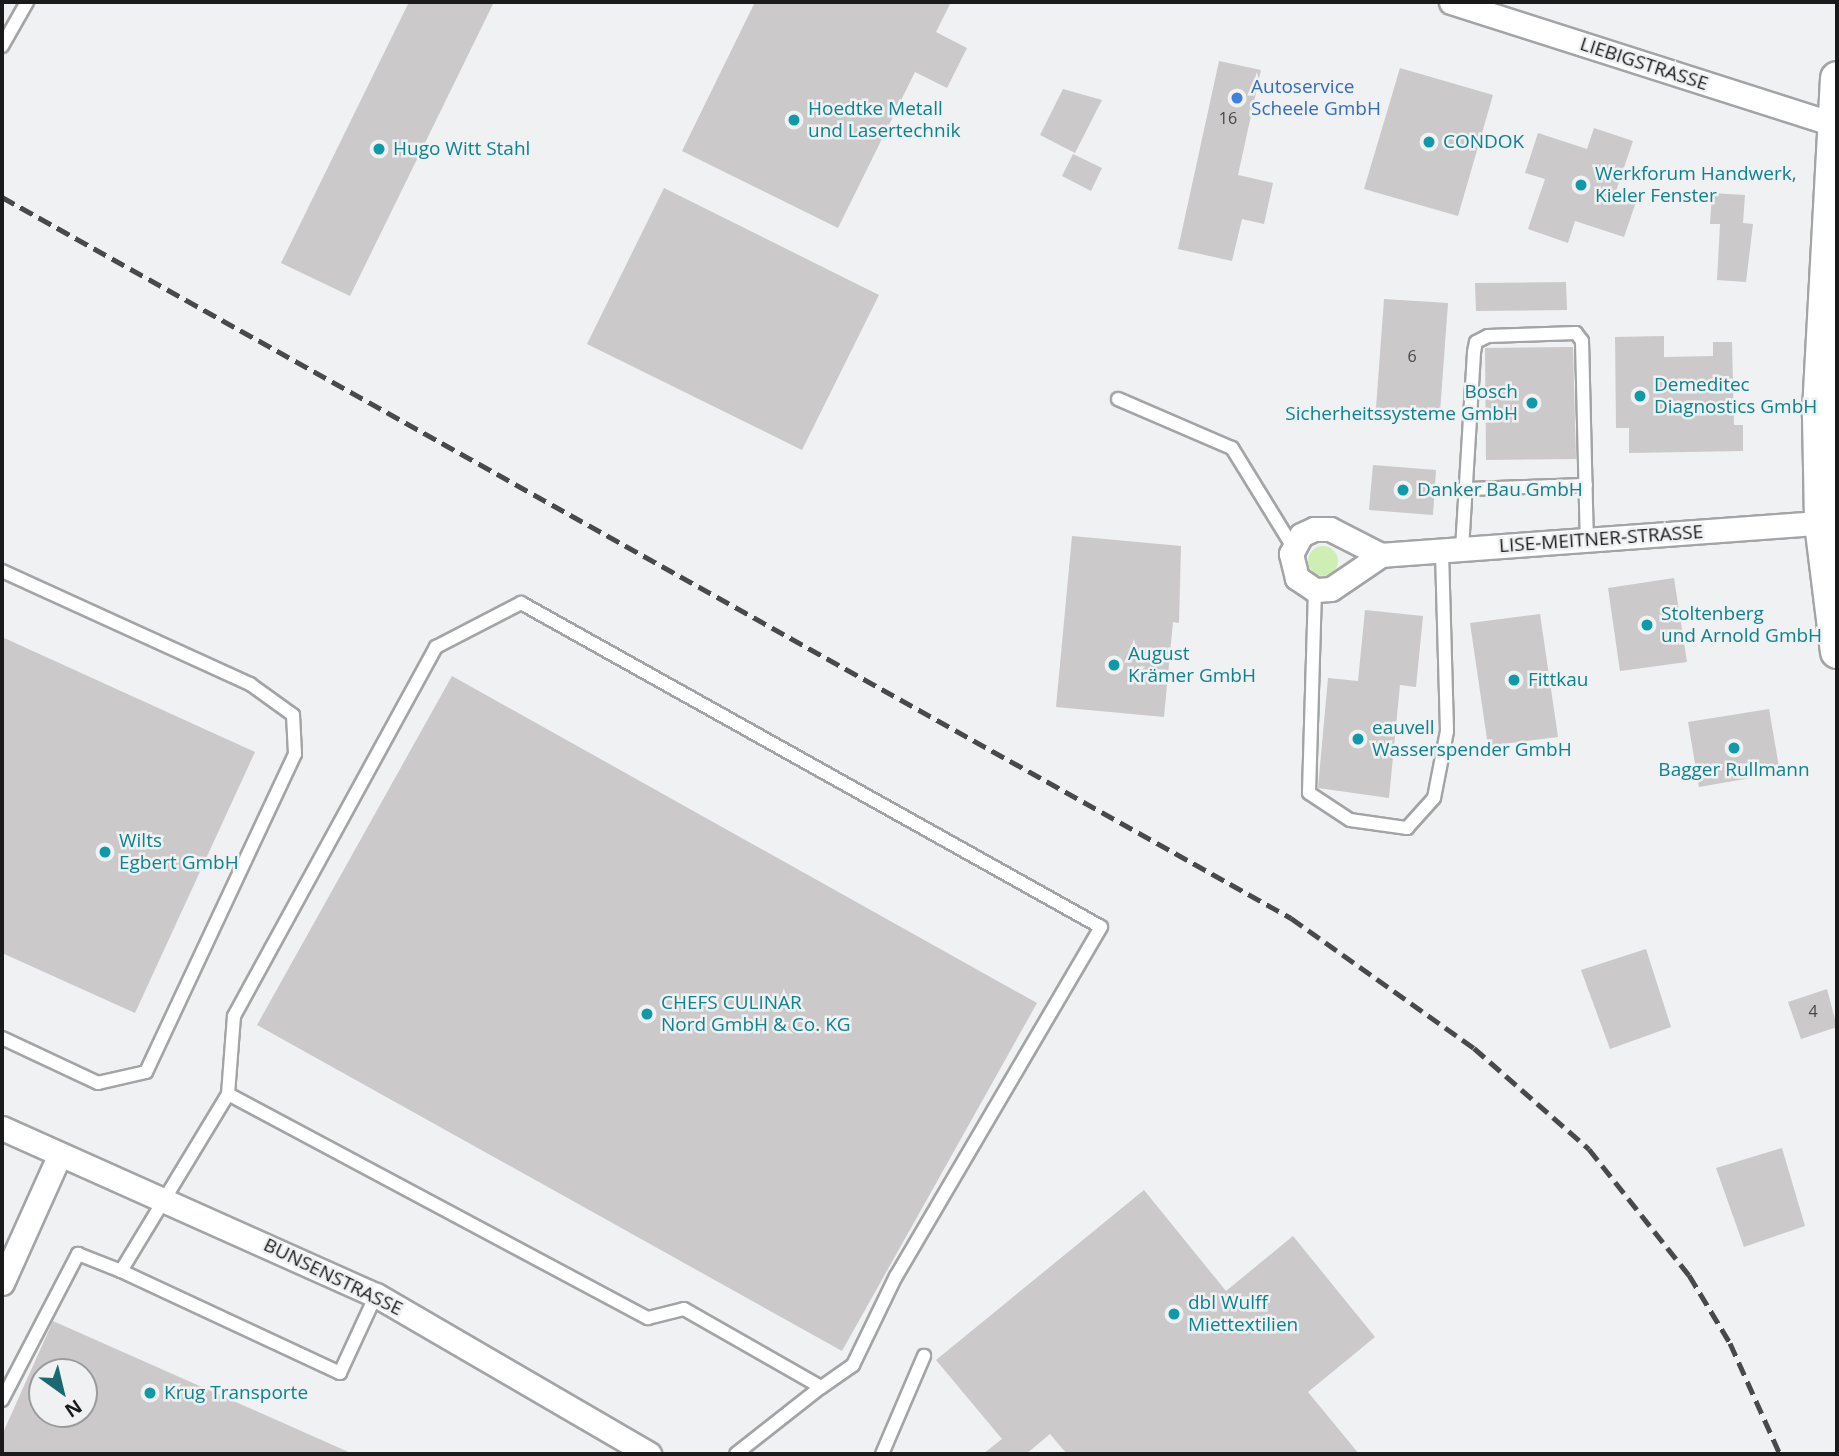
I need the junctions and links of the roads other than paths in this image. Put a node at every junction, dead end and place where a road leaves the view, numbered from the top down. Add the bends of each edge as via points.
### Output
1 (27, 2) edge
2 (1451, 2) edge
3 (2, 46) edge
4 (1837, 79) edge
5 (1835, 124) edge
6 (1118, 399) dead end
7 (1586, 485) junction
8 (1466, 489) junction
9 (1821, 523) junction
10 (1587, 540) junction
11 (1293, 547) junction
12 (1452, 550) junction
13 (1381, 555) junction
14 (2, 571) edge
15 (1315, 590) junction
16 (1837, 651) edge
17 (2, 1038) edge
18 (228, 1094) junction
19 (2, 1128) edge
20 (60, 1154) junction
21 (164, 1196) junction
22 (121, 1271) junction
23 (2, 1283) edge
24 (376, 1296) junction
25 (924, 1356) dead end
26 (821, 1387) junction
27 (2, 1400) edge
28 (649, 1454) edge
29 (736, 1454) edge
30 (882, 1454) edge

1 - 3 lane
2 - 5 street, LIEBIGSTRASSE
4 - 5 main road
5 - 9 main road via 1821,317
6 - 11 lane via 1232,448
7 - 8 lane
7 - 8 lane via 1582,341 1576,333 1501,336 1476,342
7 - 10 lane
8 - 12 lane
9 - 10 street, LISE-MEITNER-STRASSE
9 - 16 main road
10 - 12 street, LISE-MEITNER-STRASSE
11 - 13 street via 1314,529 1330,529
11 - 15 street via 1297,578
12 - 13 street, LISE-MEITNER-STRASSE
12 - 15 lane via 1447,731 1434,798 1407,828 1350,820 1309,793
13 - 15 street via 1331,589
14 - 17 lane via 250,684 293,715 295,754 146,1072 98,1083
18 - 21 lane
18 - 26 lane via 648,1318 684,1309
18 - 26 lane via 234,1016 436,647 521,603 1101,927 896,1276 853,1365
19 - 20 street, BUNSENSTRASSE
20 - 21 street, BUNSENSTRASSE
20 - 23 street
21 - 22 lane
21 - 24 street, BUNSENSTRASSE
22 - 24 lane via 340,1373
22 - 27 lane via 78,1254
24 - 28 street, BUNSENSTRASSE
25 - 30 lane
26 - 29 lane

